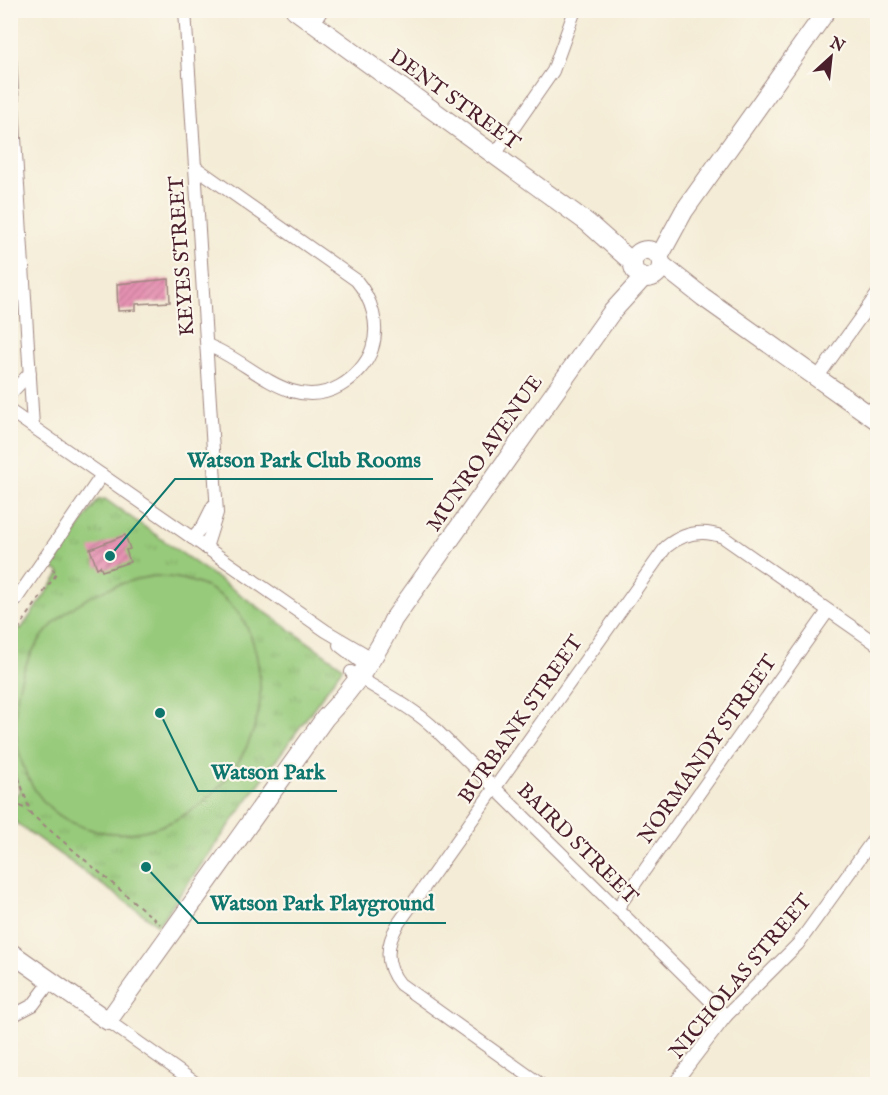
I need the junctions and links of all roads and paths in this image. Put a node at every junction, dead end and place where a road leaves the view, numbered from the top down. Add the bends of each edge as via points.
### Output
1 (185, 10) edge
2 (295, 10) edge
3 (575, 10) edge
4 (826, 10) edge
5 (318, 17) edge
6 (10, 58) edge
7 (494, 156) junction
8 (195, 167) junction
9 (647, 264) junction
10 (878, 293) edge
11 (207, 345) junction
12 (30, 373) junction
13 (817, 378) junction
14 (10, 394) edge
15 (10, 411) edge
16 (878, 421) edge
17 (33, 426) junction
18 (102, 475) junction
19 (214, 499) junction
20 (192, 538) junction
21 (206, 548) junction
22 (42, 562) junction
23 (10, 608) edge
24 (828, 611) junction
25 (10, 621) edge
26 (878, 645) edge
27 (361, 665) junction
28 (10, 752) edge
29 (495, 788) junction
30 (13, 800) dead end
31 (31, 814) junction
32 (878, 833) edge
33 (617, 909) junction
34 (160, 925) dead end
35 (10, 952) edge
36 (51, 981) junction
37 (726, 1016) junction
38 (10, 1017) edge
39 (108, 1021) junction
40 (197, 1084) edge
41 (540, 1084) edge
42 (674, 1084) edge

1 - 8 street, KEYES STREET
2 - 5 street, DENT STREET
3 - 7 street via 553,71
4 - 9 street, MUNRO AVENUE
5 - 7 street, DENT STREET
6 - 12 street
7 - 9 street, DENT STREET
8 - 11 street, KEYES STREET
8 - 11 street via 356,280 368,296 375,327 370,355 353,376 336,388 314,394 292,393
9 - 13 street, DENT STREET via 703,297
9 - 27 street, MUNRO AVENUE
10 - 13 street
11 - 19 street, KEYES STREET
12 - 14 street
12 - 17 street
13 - 16 street, DENT STREET
15 - 17 street, BAIRD STREET
17 - 18 street, BAIRD STREET
18 - 20 street, BAIRD STREET
18 - 22 street
19 - 20 street, KEYES STREET via 208,519
19 - 21 street, KEYES STREET via 215,523
20 - 21 street, BAIRD STREET
21 - 27 street, BAIRD STREET via 326,631
22 - 23 street
22 - 25 path via 57,573 19,628
24 - 26 street
24 - 29 street, BURBANK STREET via 723,537 693,533 674,541
24 - 33 street, NORMANDY STREET
27 - 29 street, BAIRD STREET via 428,722
27 - 39 street, MUNRO AVENUE
28 - 31 path
29 - 33 street, BAIRD STREET
29 - 41 street, BURBANK STREET via 392,934 388,950 390,969 408,991
30 - 31 path
31 - 34 path
32 - 37 street, NICHOLAS STREET via 798,944
33 - 37 street, BAIRD STREET
35 - 36 street
36 - 38 street via 33,1005
36 - 39 street
37 - 42 street, NICHOLAS STREET
39 - 40 street

